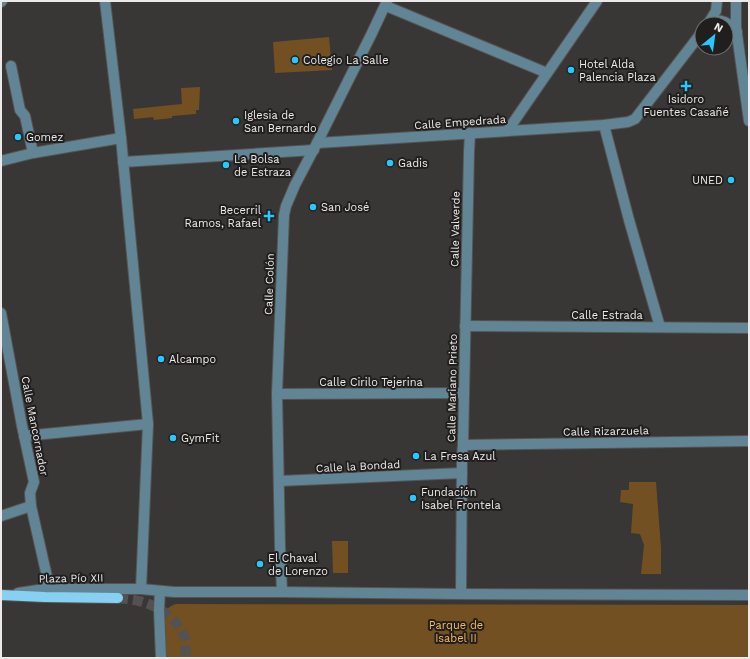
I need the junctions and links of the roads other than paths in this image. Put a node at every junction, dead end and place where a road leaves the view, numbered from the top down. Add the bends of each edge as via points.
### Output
1 (105, 1) edge
2 (597, 1) edge
3 (717, 1) edge
4 (736, 1) edge
5 (387, 3) edge
6 (713, 16) edge
7 (734, 29) edge
8 (737, 32) junction
9 (694, 42) edge
10 (11, 66) dead end
11 (547, 73) junction
12 (749, 121) edge
13 (604, 125) junction
14 (508, 130) junction
15 (470, 133) junction
16 (121, 138) junction
17 (315, 146) junction
18 (33, 153) junction
19 (1, 161) edge
20 (123, 162) junction
21 (1, 313) edge
22 (465, 326) junction
23 (660, 327) junction
24 (749, 328) edge
25 (464, 393) junction
26 (278, 394) junction
27 (148, 424) junction
28 (24, 436) junction
29 (749, 441) edge
30 (463, 445) junction
31 (462, 473) junction
32 (279, 481) junction
33 (31, 506) junction
34 (1, 516) edge
35 (45, 589) junction
36 (141, 589) junction
37 (160, 591) junction
38 (282, 592) junction
39 (461, 594) junction
40 (4, 595) edge
41 (749, 595) edge
42 (118, 598) tunnel mouth
43 (162, 658) edge

1 - 16 street
2 - 11 street
3 - 6 street
4 - 8 street
5 - 11 street
5 - 17 street, Calle Colón
7 - 8 street
8 - 12 street
9 - 13 street, Calle Empedrada via 635,119
10 - 18 street via 20,110 25,116
11 - 14 street
13 - 14 street, Calle Empedrada
13 - 23 street via 628,220
14 - 15 street, Calle Empedrada
15 - 17 street, Calle Empedrada
15 - 22 street, Calle Valverde
16 - 18 street
16 - 20 street
17 - 20 street, Calle Empedrada
17 - 26 street, Calle Colón via 295,185 284,215
18 - 19 street
20 - 27 street
21 - 28 street, Calle Mancornador
22 - 23 street, Calle Estrada
22 - 25 street, Calle Mariano Prieto
23 - 24 street, Calle Estrada
25 - 26 street, Calle Cirilo Tejerina
25 - 30 street, Calle Mariano Prieto
26 - 32 street, Calle Colón
27 - 28 street
27 - 36 street
28 - 33 street, Calle Mancornador via 34,482 30,493
29 - 30 street, Calle Rizarzuela
30 - 31 street, Calle Mariano Prieto
31 - 32 street, Calle la Bondad
31 - 39 street, Calle Mariano Prieto
32 - 38 street, Calle Colón
33 - 34 street
33 - 35 street, Calle Mancornador via 48,582
35 - 36 street, Plaza Pío XII
35 - 40 street, Plaza Pío XII
36 - 37 street, Plaza Pío XII
37 - 38 street, Plaza Pío XII
37 - 43 street
38 - 39 street, Plaza Pío XII
39 - 41 street, Plaza Pío XII
40 - 42 main road

